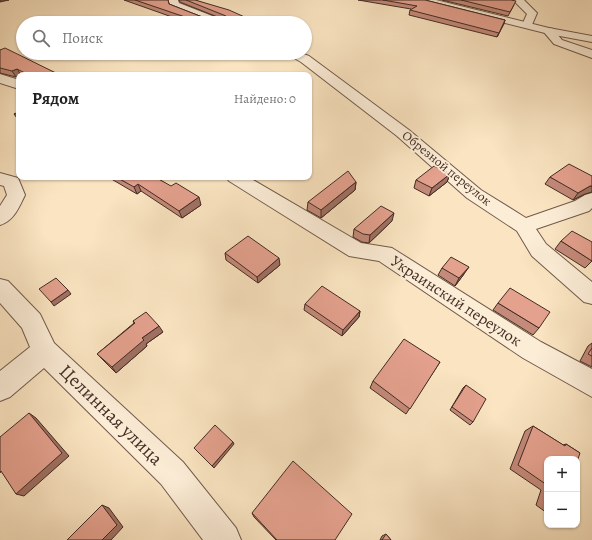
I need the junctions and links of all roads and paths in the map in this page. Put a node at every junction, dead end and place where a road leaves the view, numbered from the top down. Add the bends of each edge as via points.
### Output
1 (173, 0) edge
2 (424, 0) edge
3 (518, 0) edge
4 (203, 16) edge
5 (527, 25) junction
6 (549, 31) junction
7 (592, 39) edge
8 (592, 54) edge
9 (306, 60) edge
10 (0, 78) edge
11 (16, 84) edge
12 (0, 179) edge
13 (240, 180) edge
14 (592, 199) edge
15 (0, 218) edge
16 (524, 226) junction
17 (0, 288) edge
18 (592, 294) edge
19 (45, 351) junction
20 (592, 384) edge
21 (0, 388) edge
22 (224, 540) edge

1 - 4 street via 174,5
2 - 5 street
3 - 5 street via 532,13
5 - 6 street
6 - 7 street
6 - 8 street via 558,42
9 - 16 street, Обрезной переулок via 403,133 474,194
10 - 11 street
12 - 15 street via 12,182 16,195
13 - 20 street, Украинский переулок via 356,250 384,254 532,350
14 - 16 street via 582,206
16 - 18 street, Обрезной переулок via 539,250
17 - 19 street, Целинная улица via 31,321
19 - 21 street
19 - 22 street, Целинная улица via 172,473

